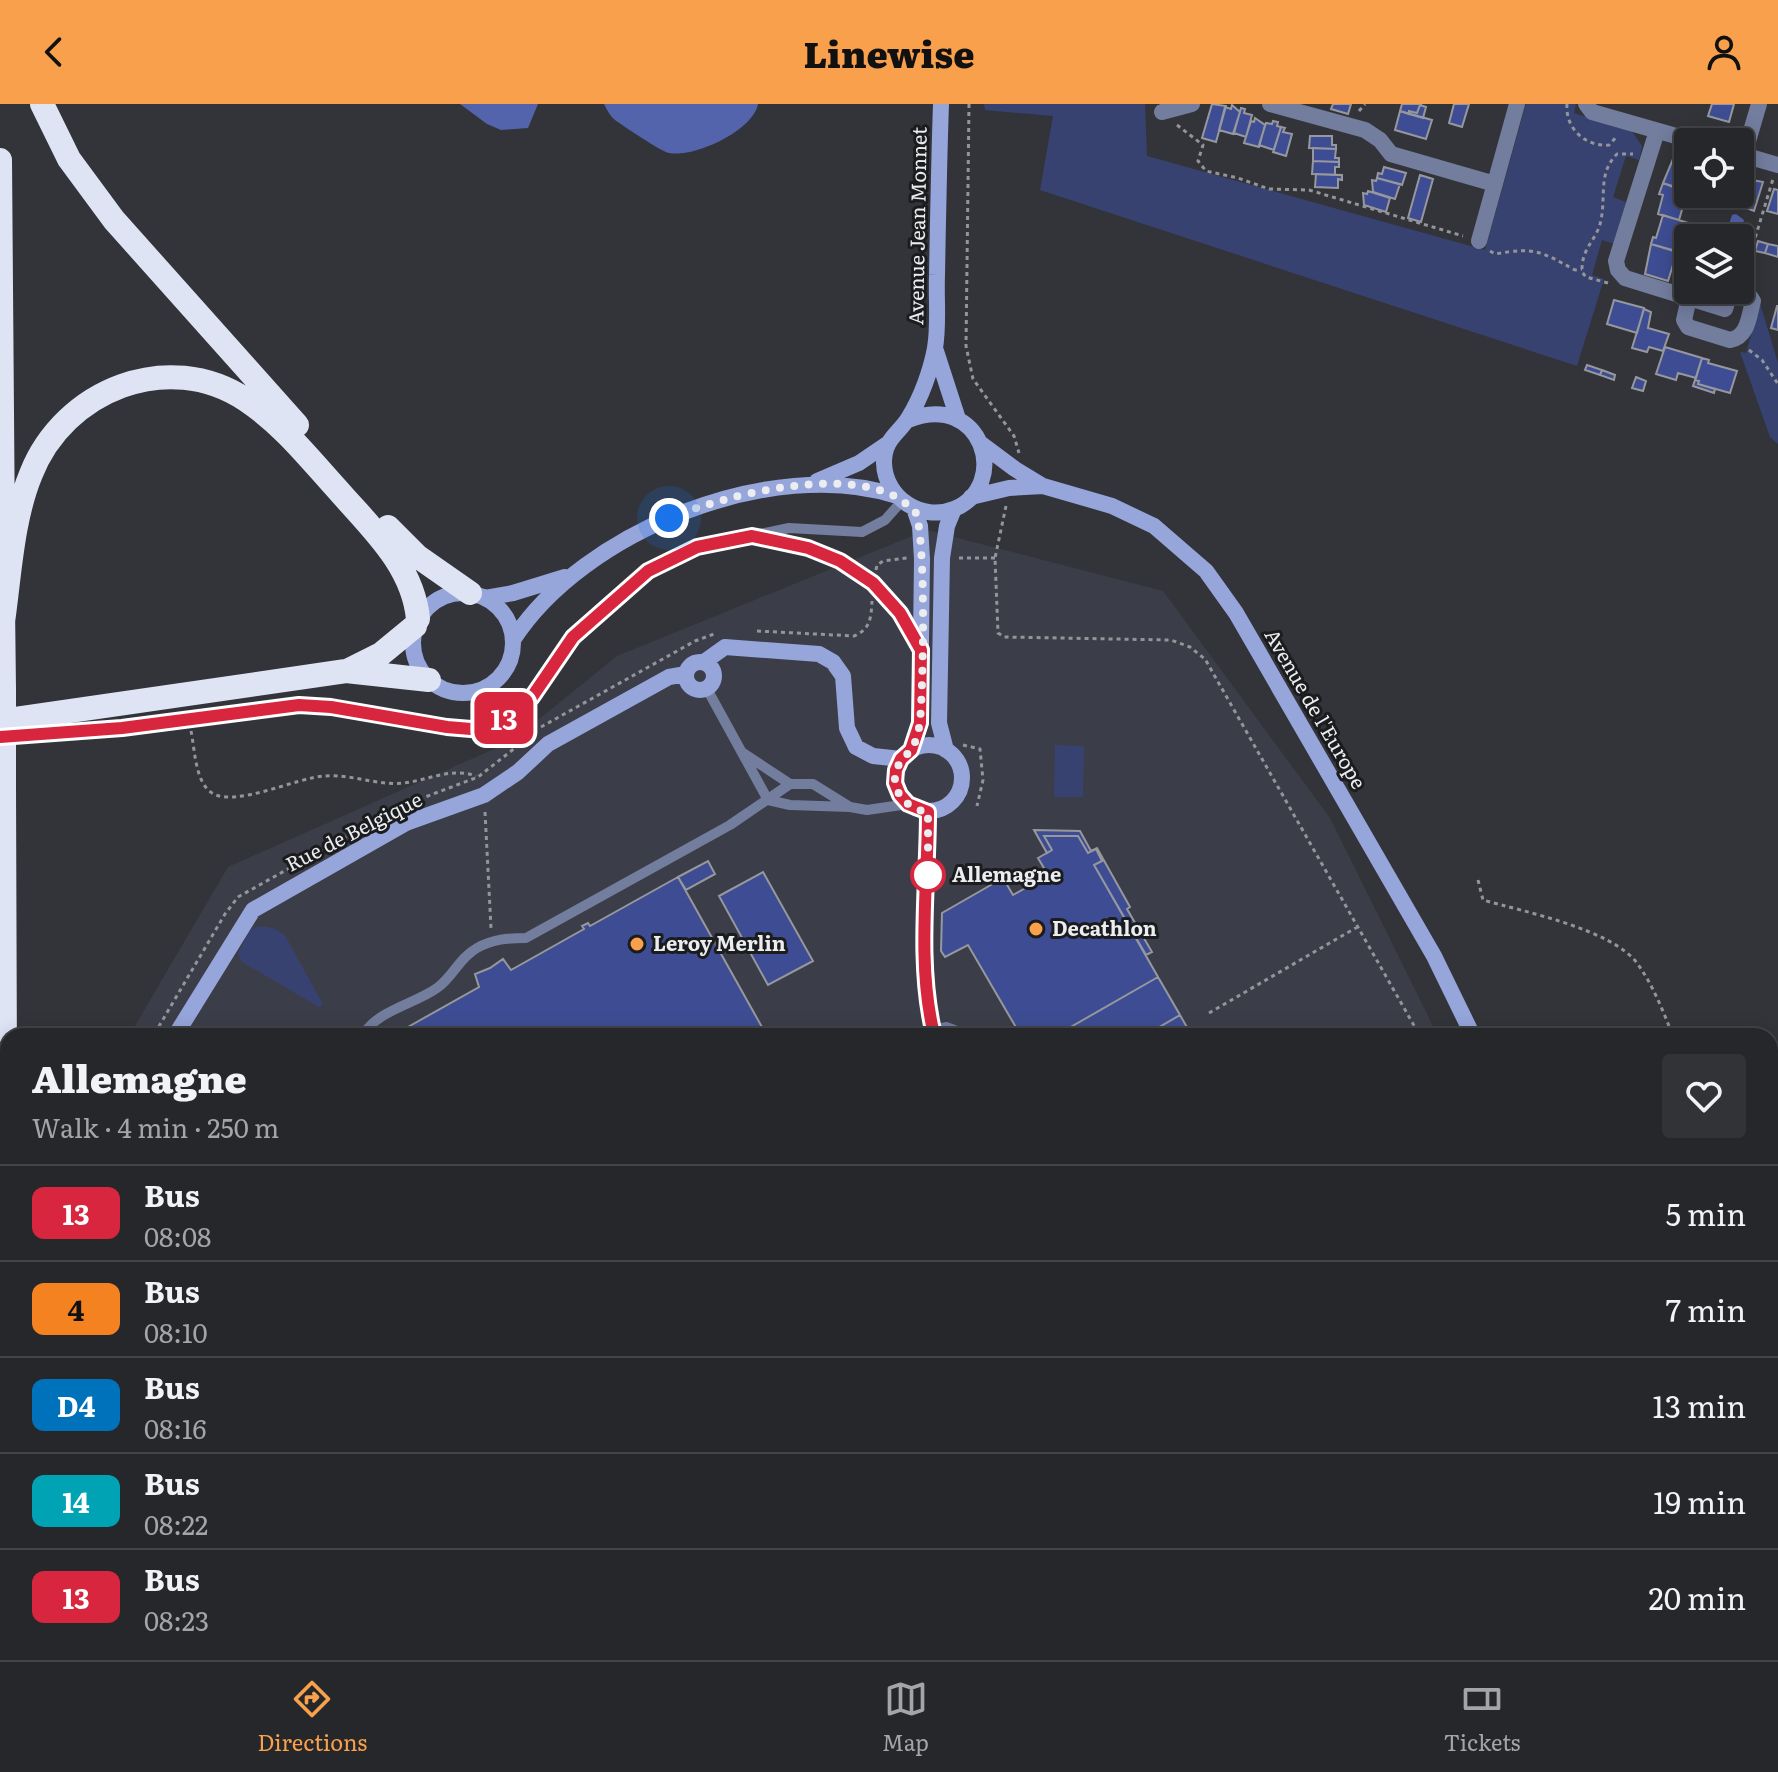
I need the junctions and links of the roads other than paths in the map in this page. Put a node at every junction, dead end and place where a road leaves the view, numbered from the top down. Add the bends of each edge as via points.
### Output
1 (42, 104) edge
2 (941, 104) edge
3 (1192, 104) edge
4 (1270, 104) edge
5 (1517, 104) edge
6 (1586, 104) edge
7 (1759, 104) edge
8 (1162, 112) road end
9 (1751, 128) edge
10 (1657, 131) junction
11 (1674, 136) edge
12 (1754, 157) edge
13 (0, 160) edge
14 (1778, 164) edge
15 (1495, 184) junction
16 (1479, 241) road end
17 (1674, 293) edge
18 (1688, 304) edge
19 (1709, 304) edge
20 (1727, 304) edge
21 (1752, 304) edge
22 (935, 348) junction
23 (958, 419) junction
24 (908, 420) junction
25 (980, 443) junction
26 (887, 444) junction
27 (812, 484) junction
28 (1043, 486) junction
29 (971, 497) junction
30 (904, 502) junction
31 (954, 509) junction
32 (752, 536) junction
33 (571, 575) junction
34 (478, 595) junction
35 (3, 622) junction
36 (417, 623) junction
37 (513, 640) junction
38 (921, 650) junction
39 (704, 662) junction
40 (346, 671) junction
41 (686, 674) junction
42 (429, 680) junction
43 (707, 689) junction
44 (0, 721) edge
45 (0, 737) edge
46 (952, 745) junction
47 (742, 752) junction
48 (906, 754) junction
49 (790, 784) junction
50 (768, 800) junction
51 (908, 804) junction
52 (850, 807) junction
53 (928, 812) junction
54 (5, 1028) edge
55 (180, 1028) edge
56 (369, 1028) edge
57 (929, 1028) edge
58 (1469, 1028) edge

1 - 34 highway via 69,159 114,220 400,540 438,572
2 - 22 street, Avenue Jean Monnet
3 - 8 street
4 - 15 street via 1365,130 1391,154
5 - 15 street
6 - 10 street via 1592,112
7 - 9 street
10 - 11 street
10 - 17 street via 1616,261 1625,278
12 - 14 street
13 - 35 highway
15 - 16 street
18 - 21 street via 1688,327 1730,340 1744,333
19 - 20 street via 1725,309
22 - 23 street, Avenue Jean Monnet
22 - 24 street, Avenue Jean Monnet
23 - 24 street via 924,413
23 - 25 street
24 - 26 street
25 - 28 street, Avenue de l'Europe
25 - 29 street via 981,481
26 - 27 street
26 - 30 street via 887,481
27 - 30 street via 865,487
27 - 33 street via 698,506 634,536
28 - 29 street, Avenue de l'Europe
28 - 58 street, Avenue de l'Europe via 1112,506 1154,526 1206,571 1236,613 1383,865
29 - 31 street
30 - 31 street via 927,512
30 - 32 lane via 862,532 789,528
30 - 38 street via 922,541
31 - 46 street via 942,558 939,723
32 - 38 lane via 840,561 890,599
32 - 45 lane via 697,547 648,571 573,637 532,697 499,722 471,729 447,727 299,705 122,728
33 - 34 street via 513,593
33 - 37 street
34 - 36 street via 440,598
34 - 37 street via 499,608
35 - 36 highway via 21,502 48,441 97,395 157,378 217,386 244,398 287,433 403,568 414,592
35 - 54 highway, bridge
36 - 40 highway via 381,654
36 - 42 street via 413,646 417,664
37 - 42 street via 506,668 485,688 455,692
38 - 48 street via 920,723
39 - 41 street via 694,663
39 - 43 street via 714,671
39 - 48 street via 725,647 819,654 843,676 847,728 856,747 873,756
40 - 42 highway
40 - 44 highway
41 - 43 street via 694,689
41 - 55 street, Rue de Belgique via 669,677 548,744 484,795 406,823 253,910
43 - 47 lane
46 - 48 street via 929,745
46 - 53 street via 961,773 959,792 946,806
47 - 49 lane
47 - 50 lane
48 - 51 street via 895,783
49 - 50 lane
49 - 52 lane via 813,784
50 - 52 lane
50 - 56 lane via 526,938 492,941 462,959 437,988
51 - 52 lane
51 - 53 street
53 - 57 lane

